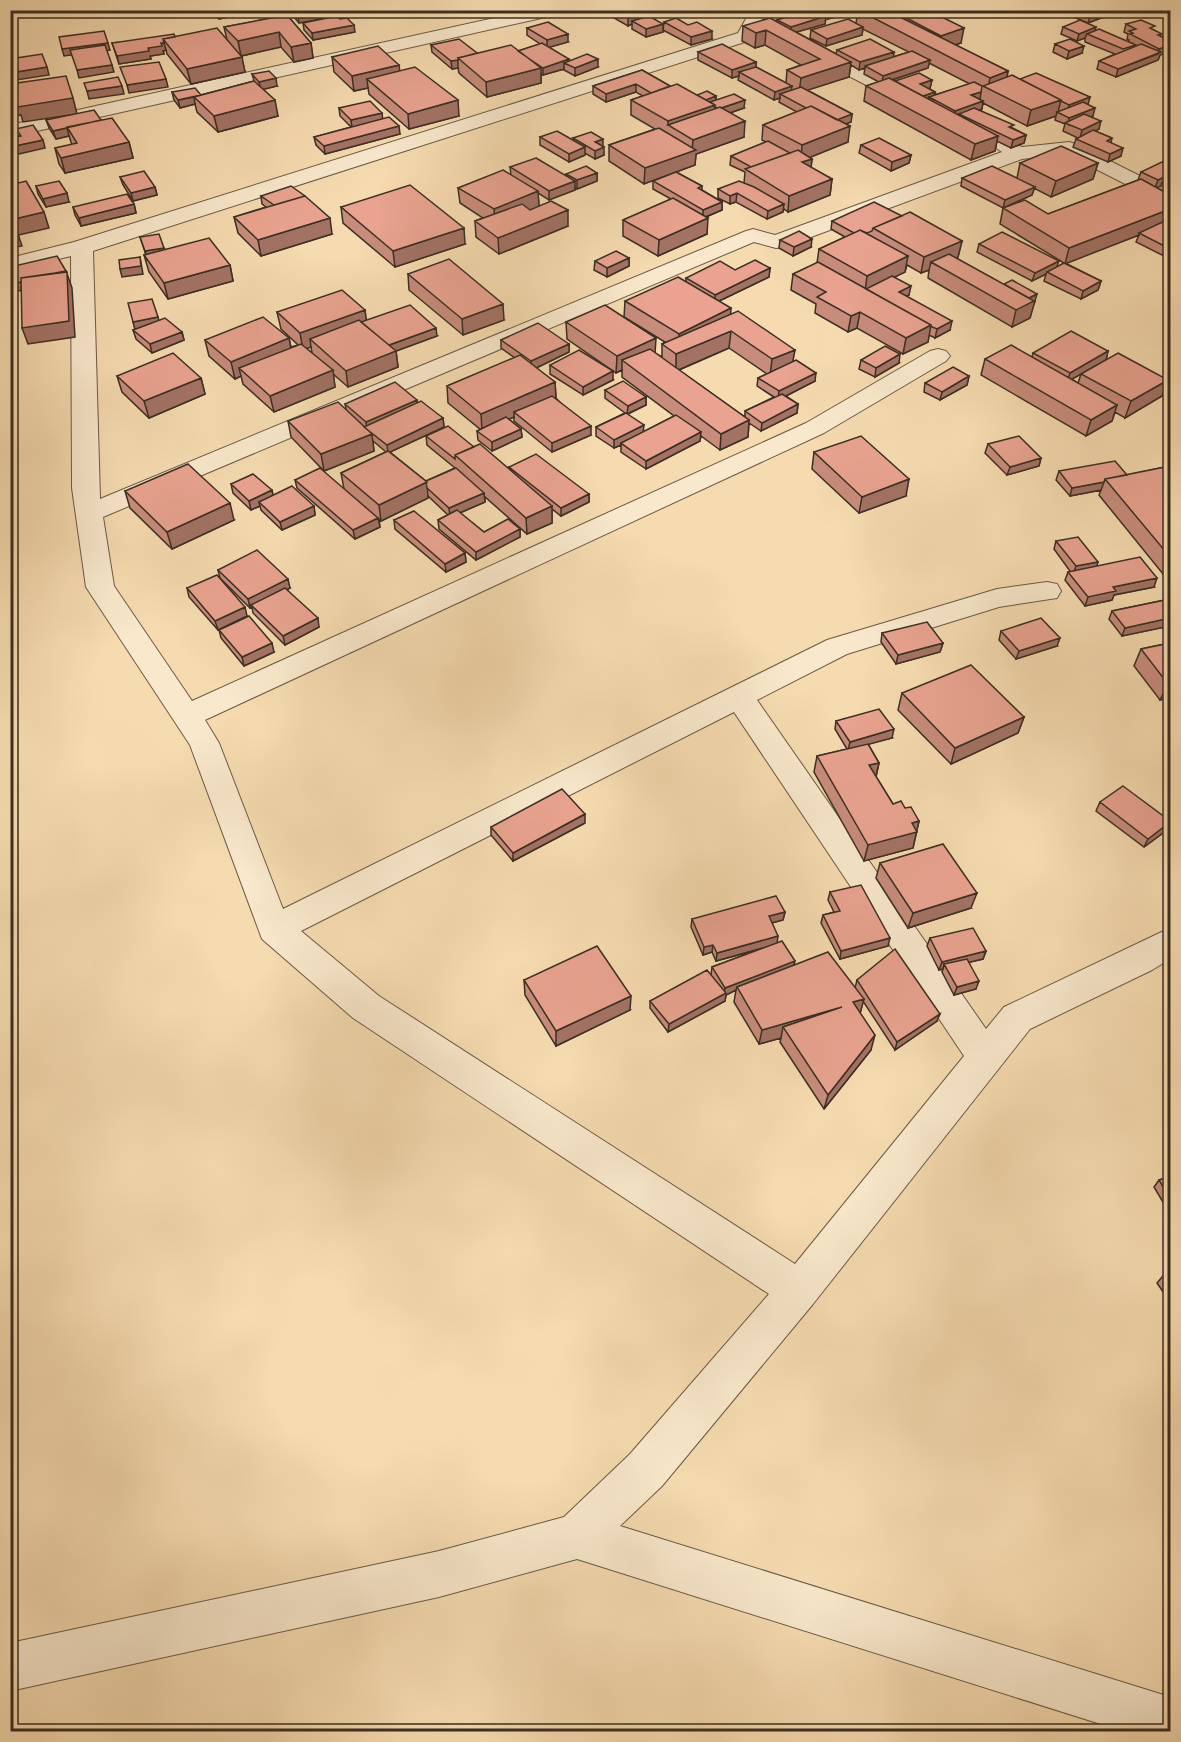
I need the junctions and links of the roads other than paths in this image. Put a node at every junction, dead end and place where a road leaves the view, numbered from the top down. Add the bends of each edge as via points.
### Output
1 (555, 10) edge
2 (753, 16) edge
3 (774, 31) edge
4 (795, 42) edge
5 (928, 109) edge
6 (10, 131) edge
7 (980, 135) edge
8 (1019, 153) junction
9 (1170, 199) edge
10 (82, 247) junction
11 (10, 265) edge
12 (938, 356) dead end
13 (89, 513) junction
14 (1047, 591) dead end
15 (739, 696) junction
16 (186, 716) junction
17 (274, 930) junction
18 (1170, 942) edge
19 (985, 1057) junction
20 (799, 1290) junction
21 (577, 1536) junction
22 (10, 1667) edge
23 (1170, 1721) edge

1 - 6 street
2 - 3 street
2 - 10 street via 745,36
4 - 5 street
7 - 8 street
8 - 9 street via 1069,148
8 - 13 street via 776,243 753,235
10 - 11 street
10 - 13 street via 85,488
12 - 16 street via 815,428
13 - 16 street via 100,587
14 - 15 street via 997,598 837,647
15 - 17 street
15 - 19 street
16 - 17 street via 204,743
17 - 20 street via 366,1007
18 - 19 street via 1017,1018
19 - 20 street
20 - 21 street via 646,1470
21 - 22 street via 439,1574
21 - 23 street

